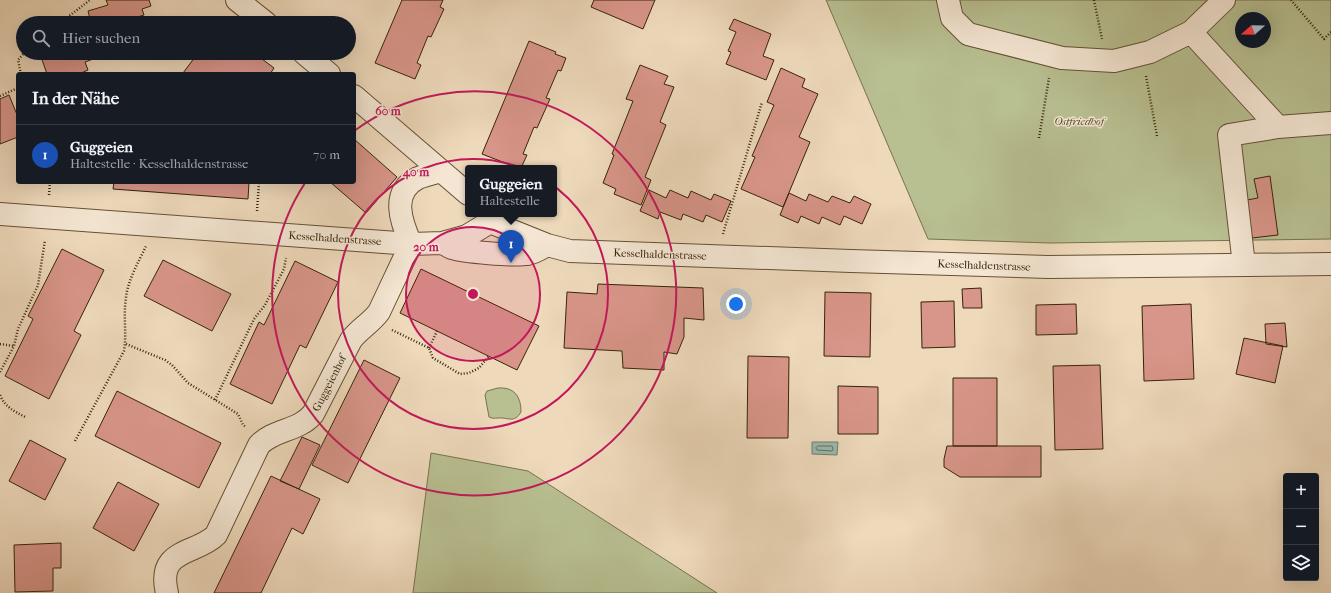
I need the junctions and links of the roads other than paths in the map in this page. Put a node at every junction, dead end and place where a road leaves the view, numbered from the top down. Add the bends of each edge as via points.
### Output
1 (237, 0) edge
2 (948, 0) edge
3 (1224, 0) edge
4 (257, 16) edge
5 (1191, 32) junction
6 (312, 60) edge
7 (327, 72) edge
8 (356, 98) edge
9 (1331, 123) edge
10 (1278, 127) junction
11 (442, 171) junction
12 (465, 191) edge
13 (0, 214) edge
14 (488, 218) edge
15 (442, 243) junction
16 (411, 244) junction
17 (547, 245) junction
18 (1331, 264) edge
19 (1244, 265) junction
20 (167, 593) edge

1 - 4 street
2 - 5 street via 952,18 968,34 1062,58 1114,61 1150,52
3 - 5 street
5 - 10 street
6 - 7 street
8 - 11 street
9 - 10 street
10 - 19 street via 1229,135
11 - 12 street
11 - 16 street via 418,178 402,195 401,220
13 - 16 street, Kesselhaldenstrasse
14 - 15 street, Kesselhaldenstrasse via 466,236
14 - 17 street, Kesselhaldenstrasse
15 - 16 street, Kesselhaldenstrasse
15 - 17 street via 463,250 517,255 536,251
16 - 20 street, Guggeienhof via 379,312 350,340 313,414 307,421 271,436 259,445 216,535 210,541 187,550 170,563 166,572
17 - 19 street, Kesselhaldenstrasse via 570,251 851,262 1048,267
18 - 19 street, Kesselhaldenstrasse

